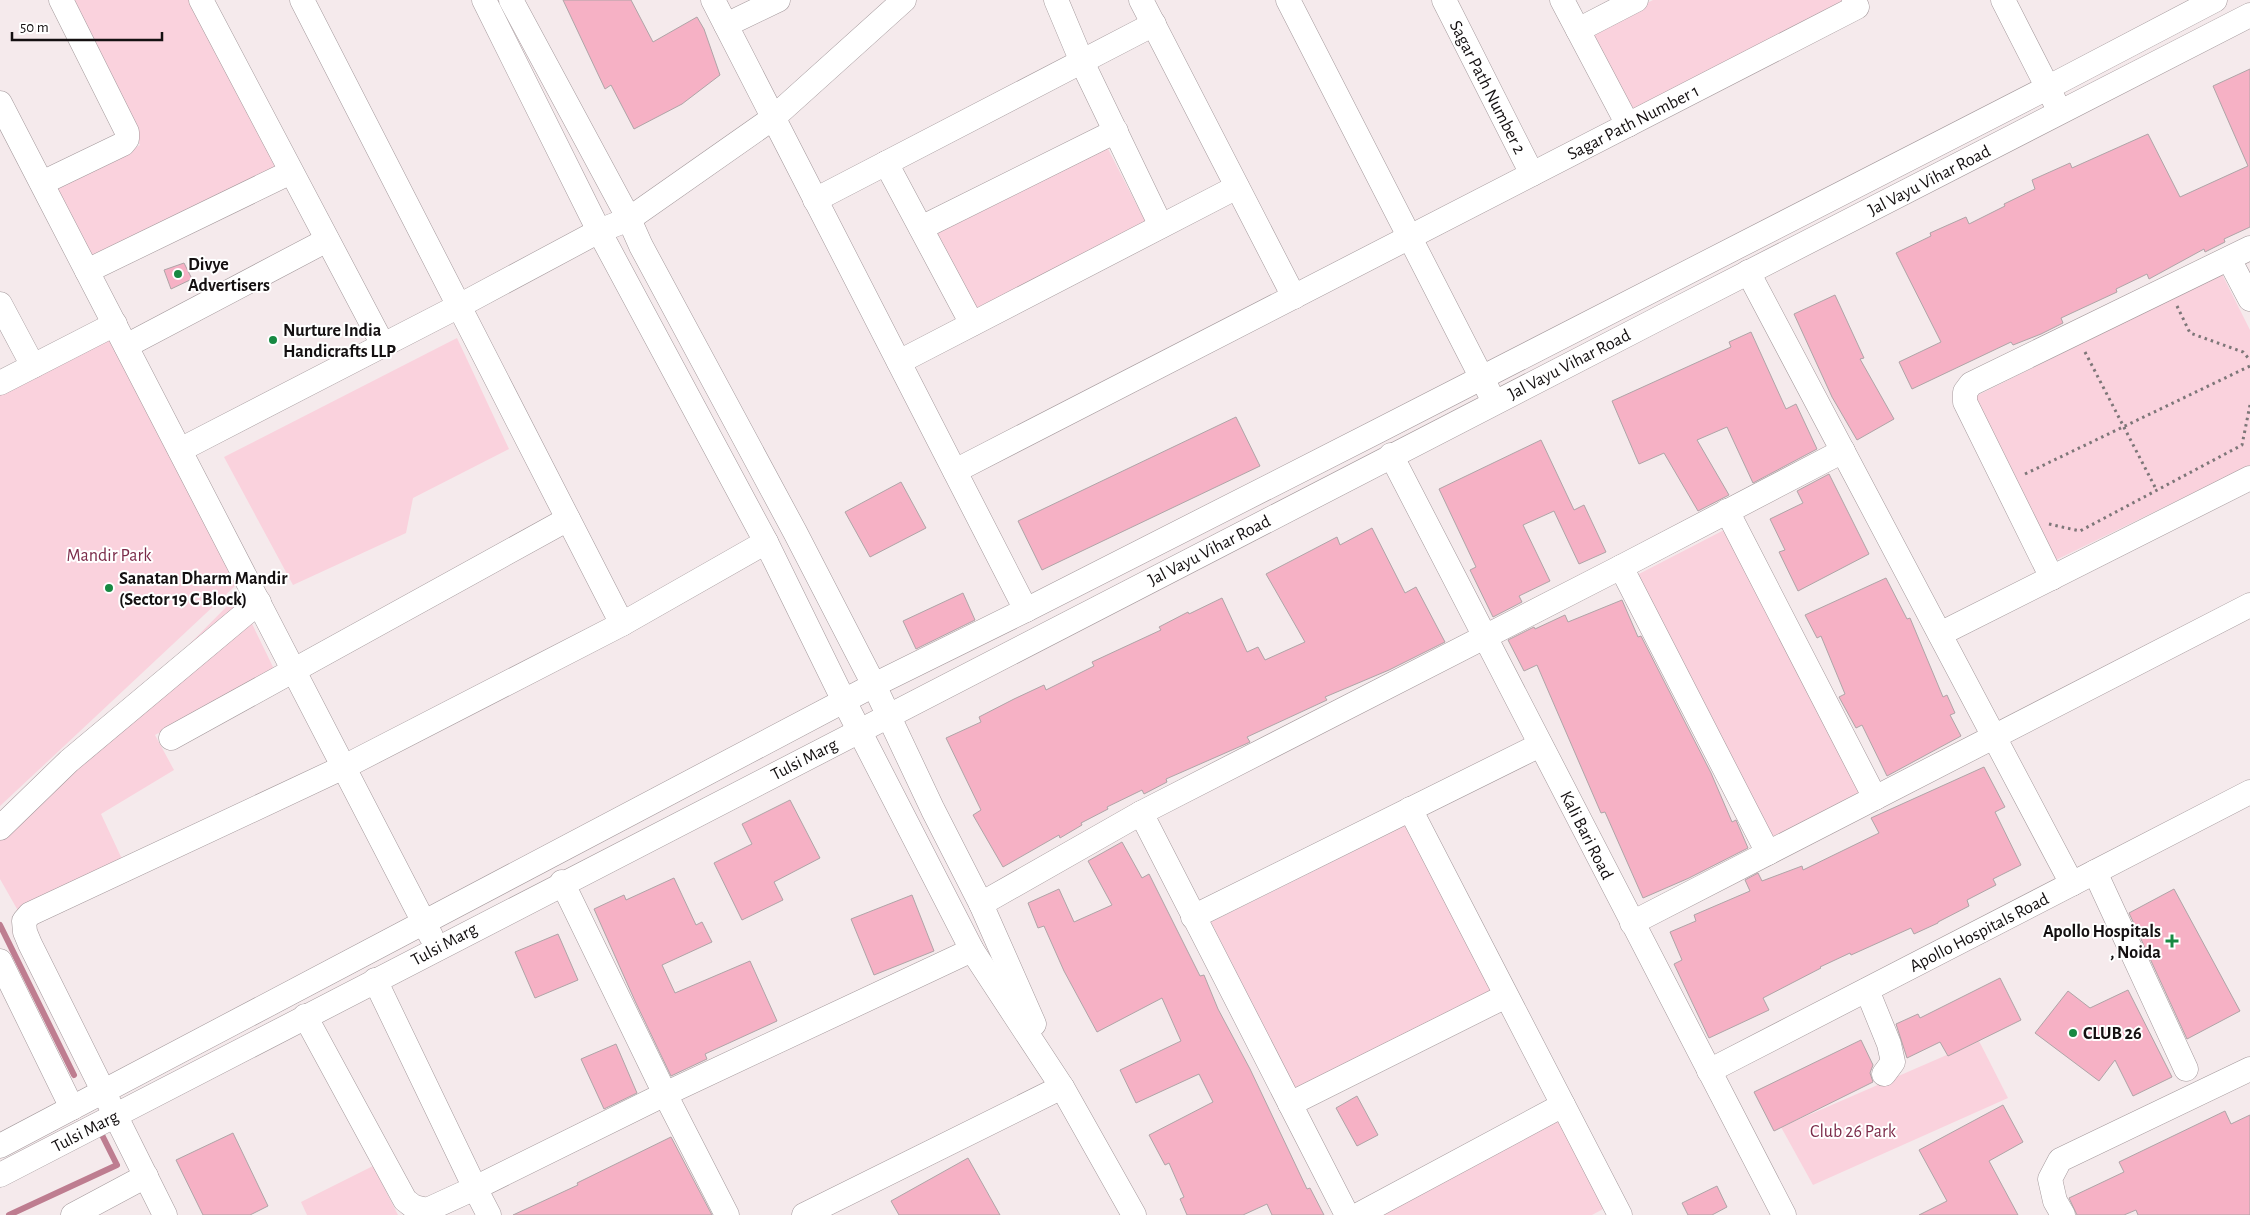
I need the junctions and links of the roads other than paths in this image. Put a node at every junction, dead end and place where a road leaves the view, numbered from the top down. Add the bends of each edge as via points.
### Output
1 (61, 0) edge
2 (201, 0) edge
3 (302, 0) edge
4 (484, 0) edge
5 (511, 0) edge
6 (713, 0) edge
7 (778, 0) edge
8 (904, 0) edge
9 (1056, 0) edge
10 (1141, 0) edge
11 (1288, 0) edge
12 (1444, 0) edge
13 (1562, 0) edge
14 (1636, 0) edge
15 (2003, 0) edge
16 (2215, 0) edge
17 (1855, 3) edge
18 (2249, 19) edge
19 (1154, 24) junction
20 (726, 25) junction
21 (1578, 30) junction
22 (1082, 62) junction
23 (2047, 88) junction
24 (0, 103) edge
25 (2060, 113) junction
26 (773, 118) junction
27 (1628, 125) junction
28 (1116, 131) junction
29 (886, 163) junction
30 (291, 172) junction
31 (1532, 174) junction
32 (42, 183) junction
33 (1237, 187) junction
34 (815, 200) junction
35 (629, 220) junction
36 (1161, 226) junction
37 (921, 228) junction
38 (599, 231) junction
39 (1410, 237) junction
40 (327, 240) junction
41 (2240, 254) edge
42 (87, 271) junction
43 (1748, 272) junction
44 (1294, 297) junction
45 (2250, 299) edge
46 (0, 304) edge
47 (459, 306) junction
48 (115, 324) junction
49 (972, 324) junction
50 (383, 345) junction
51 (126, 346) junction
52 (899, 362) junction
53 (33, 366) junction
54 (1481, 378) junction
55 (0, 384) edge
56 (1494, 402) junction
57 (180, 450) junction
58 (1843, 451) junction
59 (1390, 456) junction
60 (955, 471) junction
61 (2250, 478) edge
62 (1726, 511) junction
63 (568, 519) junction
64 (766, 542) junction
65 (1621, 567) junction
66 (2052, 578) junction
67 (259, 602) junction
68 (2250, 605) edge
69 (1026, 610) junction
70 (622, 624) junction
71 (1940, 634) junction
72 (1486, 636) junction
73 (294, 670) junction
74 (874, 685) junction
75 (844, 701) junction
76 (889, 716) junction
77 (859, 731) junction
78 (1994, 737) junction
79 (171, 738) dead end
80 (1540, 745) junction
81 (344, 767) junction
82 (2250, 792) edge
83 (1875, 798) junction
84 (1410, 809) junction
85 (933, 810) junction
86 (1141, 812) junction
87 (906, 822) junction
88 (0, 828) edge
89 (1768, 853) junction
90 (2095, 872) junction
91 (562, 882) junction
92 (2072, 884) junction
93 (981, 904) junction
94 (1193, 917) junction
95 (1632, 923) junction
96 (424, 924) junction
97 (438, 947) junction
98 (972, 950) junction
99 (0, 961) edge
100 (375, 980) junction
101 (1867, 990) junction
102 (1506, 996) junction
103 (305, 1016) junction
104 (2186, 1069) dead end
105 (2250, 1069) edge
106 (1709, 1071) junction
107 (1884, 1074) dead end
108 (1062, 1087) junction
109 (103, 1091) junction
110 (665, 1094) junction
111 (1290, 1104) junction
112 (1563, 1105) junction
113 (72, 1108) junction
114 (115, 1115) junction
115 (0, 1146) edge
116 (0, 1175) edge
117 (146, 1176) junction
118 (475, 1188) junction
119 (1618, 1214) edge
120 (73, 1215) edge
121 (165, 1215) edge
122 (489, 1215) edge
123 (728, 1215) edge
124 (804, 1215) edge
125 (1134, 1215) edge
126 (1347, 1215) edge
127 (1358, 1215) edge
128 (1784, 1215) edge
129 (2063, 1215) edge

1 - 32 street via 127,132 127,139 123,144
2 - 30 street
3 - 47 street
4 - 38 street
5 - 35 street
6 - 20 street
7 - 20 street
8 - 26 street
9 - 22 street
10 - 19 street
11 - 39 street
12 - 31 street, Sagar Path Number 2
13 - 21 street
14 - 21 street
15 - 23 street
16 - 23 street, Jal Vayu Vihar Road
17 - 27 street, Sagar Path Number 1
18 - 25 street, Jal Vayu Vihar Road
19 - 22 street
19 - 33 street
20 - 26 street
21 - 27 street
22 - 28 street
22 - 29 street
23 - 25 street
23 - 54 street, Jal Vayu Vihar Road
24 - 32 street
25 - 43 street, Jal Vayu Vihar Road
26 - 34 street
26 - 35 street
27 - 31 street, Sagar Path Number 1
28 - 36 street
28 - 37 street
29 - 34 street
29 - 37 street
30 - 40 street
30 - 42 street
31 - 39 street, Sagar Path Number 1
32 - 42 street
33 - 36 street
33 - 44 street
34 - 52 street
35 - 38 street
35 - 74 street
36 - 49 street
37 - 49 street
38 - 47 street
38 - 64 street
39 - 44 street, Sagar Path Number 1
39 - 54 street
40 - 50 street
40 - 51 street
41 - 45 street
41 - 66 street via 1971,384 1965,392 1965,402
42 - 48 street
43 - 56 street, Jal Vayu Vihar Road
43 - 58 street
44 - 60 street, Sagar Path Number 1
46 - 53 street
47 - 50 street
47 - 63 street
48 - 51 street
48 - 53 street
49 - 52 street
50 - 57 street
51 - 57 street
52 - 60 street
53 - 55 street
54 - 56 street
54 - 69 street, Jal Vayu Vihar Road
56 - 59 street, Jal Vayu Vihar Road
57 - 67 street
58 - 62 street
58 - 71 street
59 - 72 street, Kali Bari Road
59 - 76 street, Jal Vayu Vihar Road
60 - 69 street
61 - 66 street
62 - 65 street
62 - 83 street
63 - 70 street
63 - 73 street
64 - 70 street
64 - 75 street
65 - 72 street
65 - 89 street
66 - 71 street
67 - 73 street
67 - 88 street via 69,762
68 - 78 street
69 - 74 street, Jal Vayu Vihar Road
70 - 81 street
71 - 78 street
72 - 80 street, Kali Bari Road
72 - 86 street
73 - 79 street
73 - 81 street
74 - 75 street, Tulsi Marg
74 - 76 street
75 - 77 street
75 - 96 street, Tulsi Marg
76 - 77 street, Tulsi Marg
76 - 85 street
77 - 87 street
77 - 91 street, Tulsi Marg
78 - 83 street
78 - 92 street
80 - 84 street
80 - 95 street, Kali Bari Road
81 - 96 street
81 - 109 street via 30,914 24,921 30,944
82 - 90 street, Apollo Hospitals Road
83 - 89 street
84 - 94 street
84 - 102 street
85 - 87 street
85 - 93 street
86 - 93 street
86 - 94 street
87 - 98 street
89 - 95 street
90 - 92 street, Apollo Hospitals Road
90 - 104 street
91 - 97 street, Tulsi Marg
91 - 110 street
92 - 101 street, Apollo Hospitals Road
93 - 108 street
94 - 111 street
95 - 106 street, Kali Bari Road
96 - 97 street
96 - 109 street, Tulsi Marg
97 - 100 street, Tulsi Marg
98 - 108 street
98 - 110 street
99 - 113 street
100 - 103 street, Tulsi Marg
100 - 118 street
101 - 106 street, Apollo Hospitals Road
101 - 107 street via 1893,1062
102 - 111 street
102 - 112 street
103 - 114 street, Tulsi Marg
103 - 118 street via 405,1200 414,1207 427,1210
105 - 129 street via 2060,1160 2050,1179
106 - 128 street, Kali Bari Road
108 - 124 street
108 - 125 street
109 - 113 street, Tulsi Marg
109 - 114 street
110 - 118 street
110 - 123 street
111 - 126 street
112 - 119 street
112 - 127 street
113 - 115 street, Tulsi Marg
114 - 116 street, Tulsi Marg
114 - 117 street
117 - 120 street
117 - 121 street
118 - 122 street

